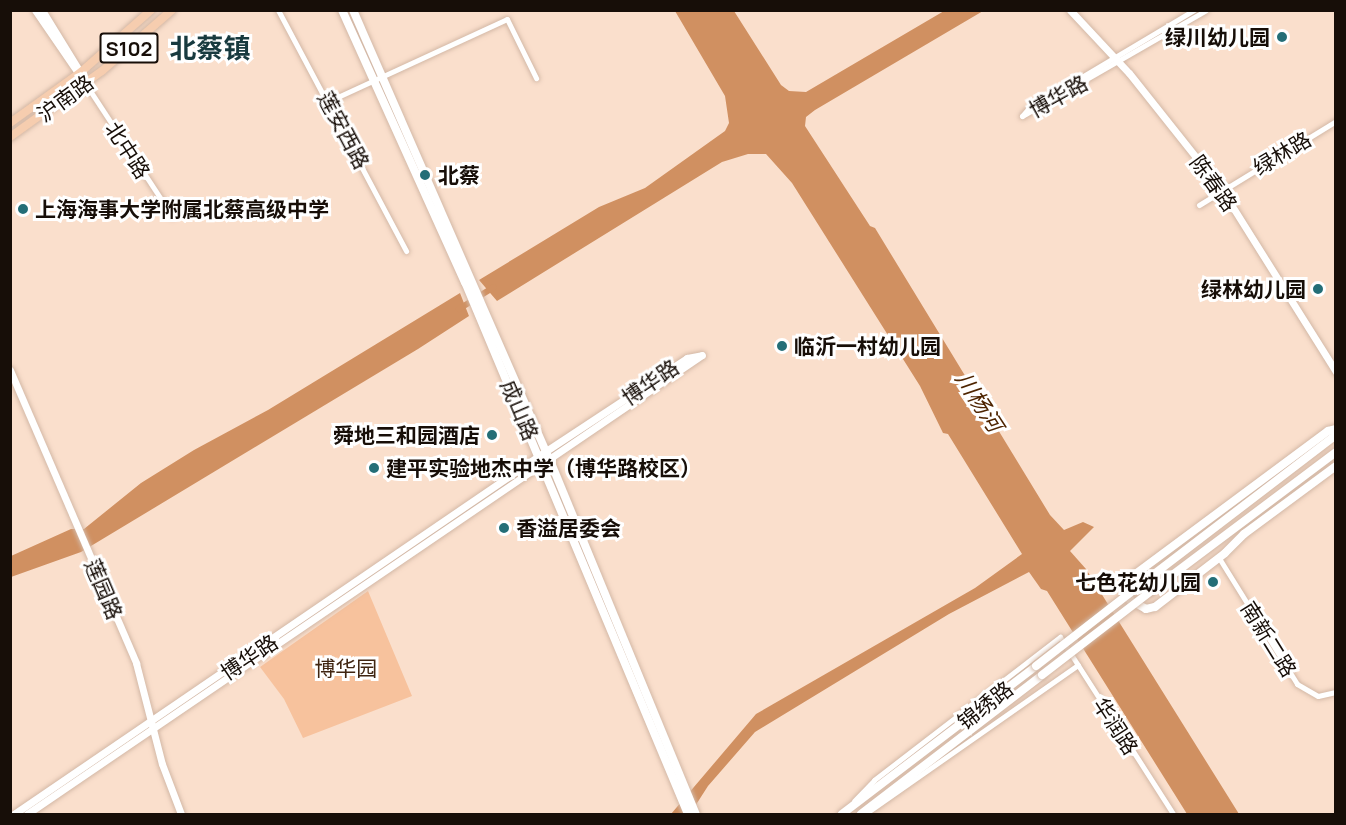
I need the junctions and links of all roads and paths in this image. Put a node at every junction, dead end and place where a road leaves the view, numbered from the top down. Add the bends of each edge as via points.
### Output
1 (35, 10) edge
2 (42, 10) edge
3 (152, 10) edge
4 (172, 10) edge
5 (278, 10) edge
6 (342, 10) edge
7 (353, 10) edge
8 (1070, 10) edge
9 (1194, 10) edge
10 (1206, 10) edge
11 (1117, 60) junction
12 (79, 74) junction
13 (380, 76) junction
14 (536, 78) dead end
15 (85, 83) junction
16 (329, 100) junction
17 (1335, 121) edge
18 (10, 123) edge
19 (10, 137) edge
20 (1222, 190) junction
21 (1199, 205) dead end
22 (172, 216) dead end
23 (406, 251) dead end
24 (10, 370) edge
25 (1335, 372) edge
26 (1335, 429) edge
27 (1335, 435) edge
28 (1335, 452) edge
29 (544, 457) junction
30 (1335, 466) edge
31 (1219, 558) junction
32 (1078, 665) junction
33 (1335, 692) edge
34 (154, 724) junction
35 (678, 781) junction
36 (14, 814) edge
37 (27, 814) edge
38 (181, 814) edge
39 (688, 814) edge
40 (696, 814) edge
41 (842, 814) edge
42 (861, 814) edge
43 (865, 814) edge
44 (1173, 814) edge

1 - 12 street, 北中路
2 - 12 street, 北中路
3 - 12 main road, 沪南路 / S102
4 - 15 main road, 沪南路 / S102
5 - 16 street, 莲安西路
6 - 13 main road, 成山路
7 - 13 main road, 成山路
8 - 11 street, 陈春路
9 - 11 street, 博华路
10 - 11 street, 博华路
11 - 11 street, 博华路 via 1022,116
11 - 20 street, 陈春路
12 - 15 street, 北中路
12 - 18 main road, 沪南路 / S102
13 - 14 street via 507,19
13 - 16 street
13 - 29 main road, 成山路
15 - 19 main road, 沪南路 / S102
15 - 22 street, 北中路
16 - 23 street, 莲安西路
17 - 20 street, 绿林路
20 - 21 street, 绿林路
20 - 25 street, 陈春路
24 - 34 street, 莲园路 via 136,663
26 - 31 main road via 1130,578 1128,597 1138,607 1155,607
27 - 41 main road, 锦绣路, bridge
28 - 42 main road, 锦绣路, bridge
29 - 29 street, 博华路 via 702,356 687,358
29 - 34 street, 博华路
29 - 35 main road, 成山路
30 - 31 main road via 1244,534
31 - 33 street, 南新二路 via 1297,684 1318,696
32 - 41 street, 华润路 via 1060,637 874,780
32 - 43 street
32 - 44 street, 华润路
34 - 36 street, 博华路
34 - 37 street, 博华路
34 - 38 street, 莲园路
35 - 39 main road, 成山路
35 - 40 main road, 成山路

